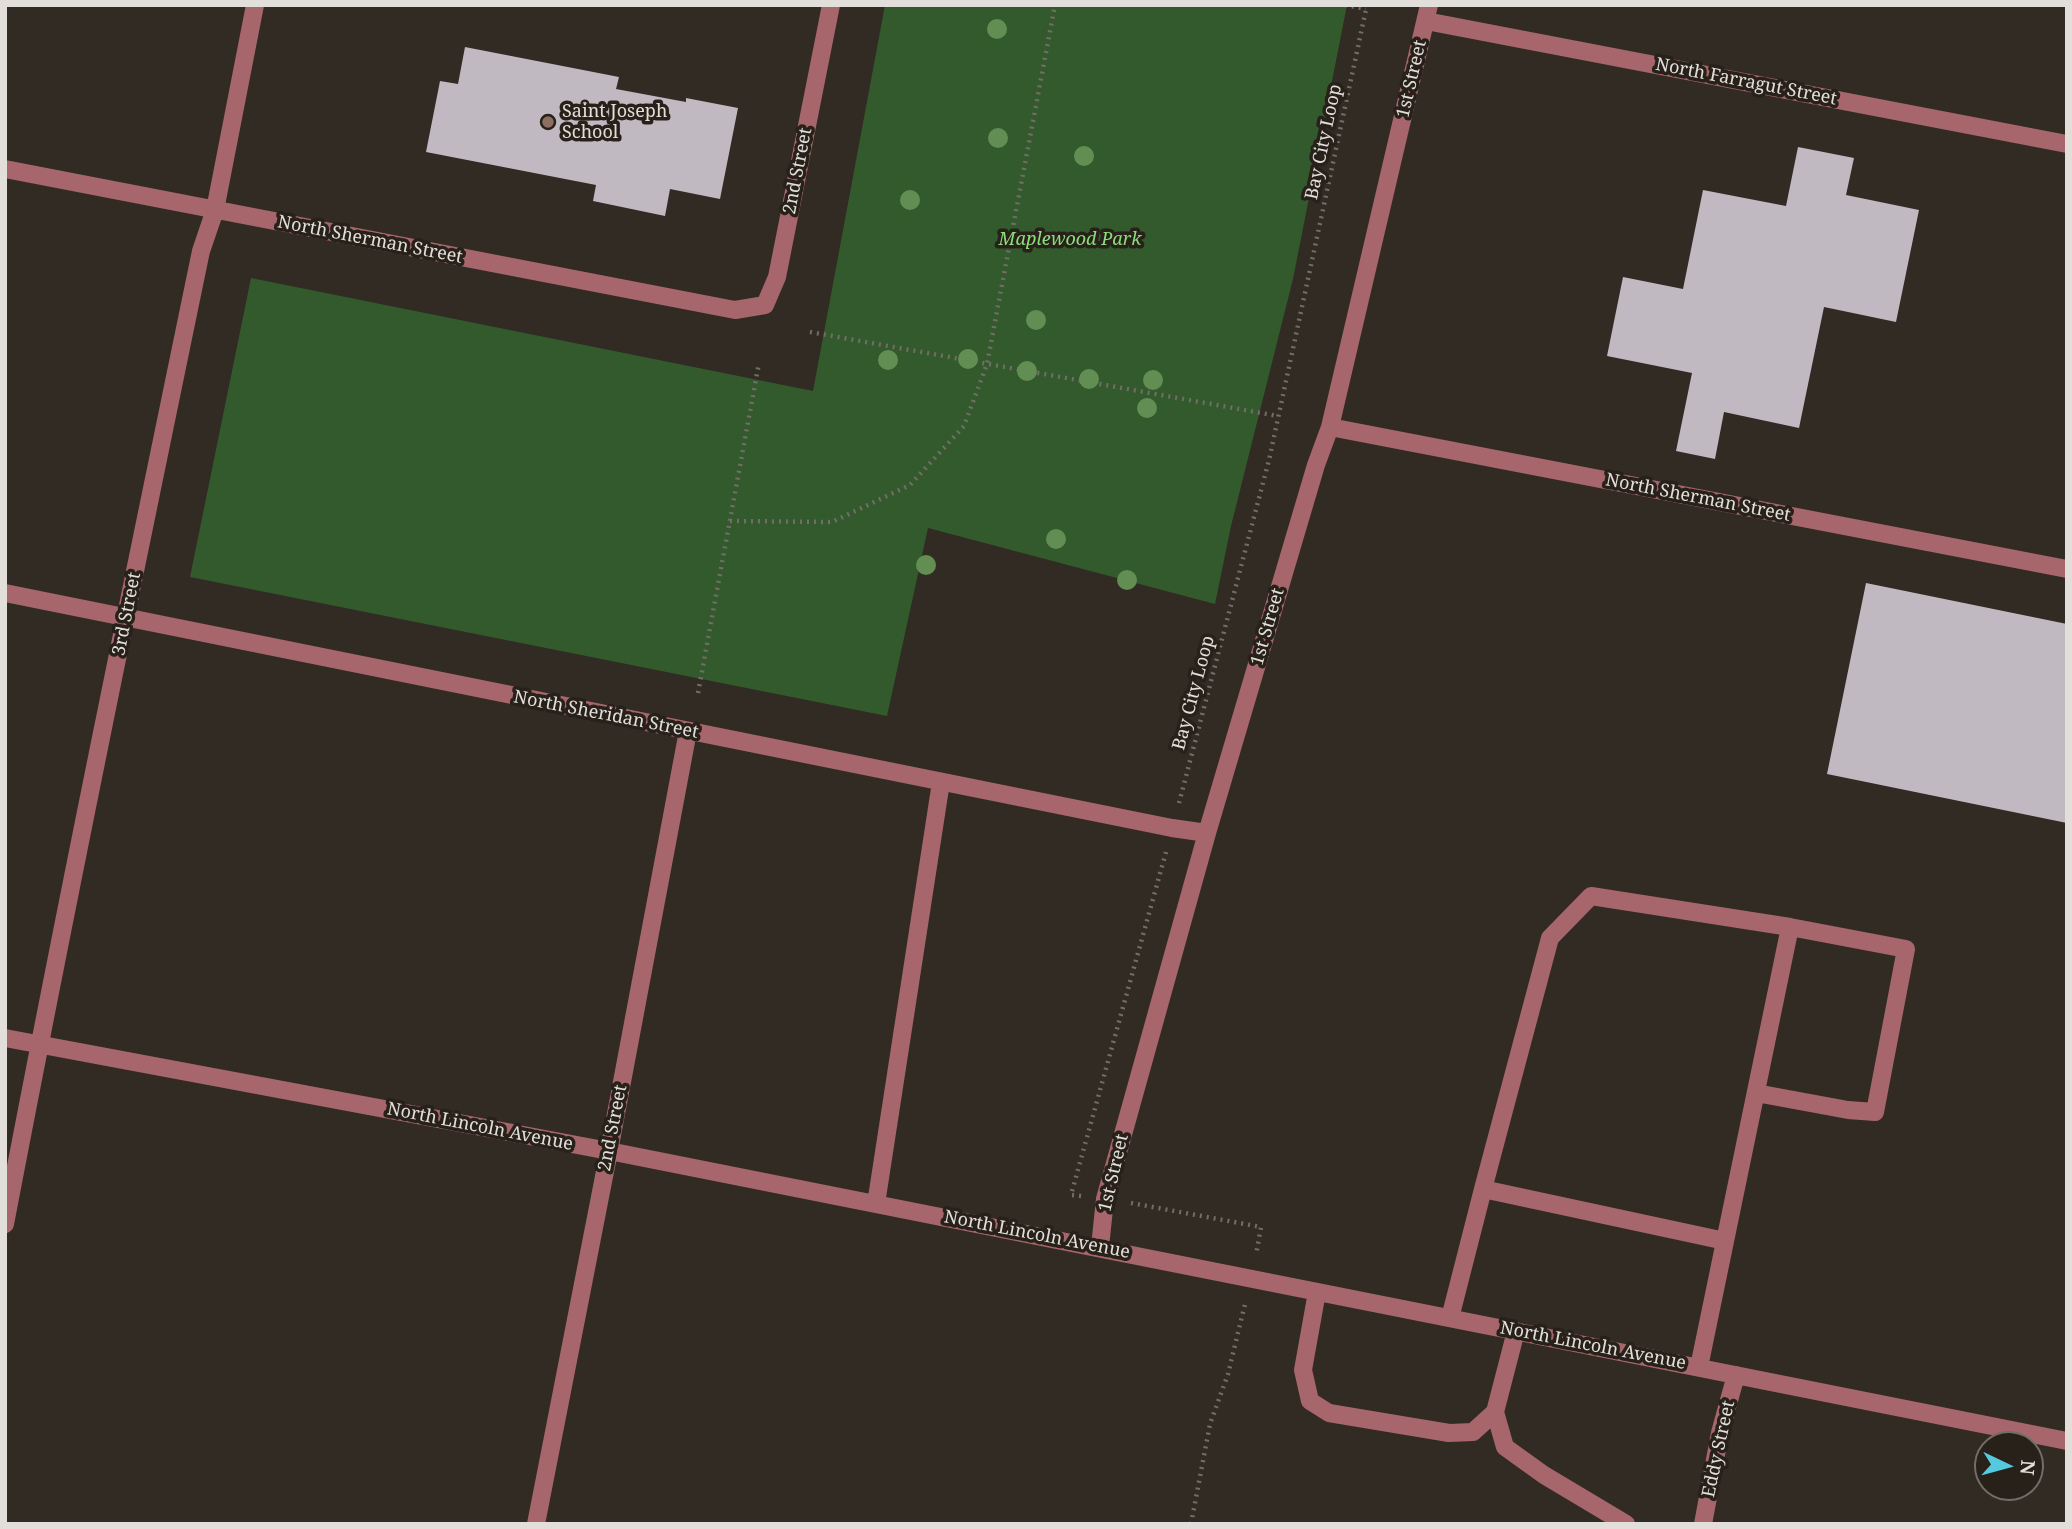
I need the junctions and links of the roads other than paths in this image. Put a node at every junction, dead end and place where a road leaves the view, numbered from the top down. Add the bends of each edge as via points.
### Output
1 (255, 5) edge
2 (831, 5) edge
3 (1427, 13) edge
4 (2067, 144) edge
5 (5, 169) edge
6 (215, 210) junction
7 (736, 310) joint
8 (1330, 427) junction
9 (2067, 569) edge
10 (5, 593) edge
11 (126, 618) junction
12 (688, 731) junction
13 (941, 782) junction
14 (1207, 833) junction
15 (1790, 927) junction
16 (5, 1038) edge
17 (39, 1045) junction
18 (1756, 1093) junction
19 (609, 1151) junction
20 (1483, 1189) junction
21 (876, 1204) junction
22 (5, 1224) edge
23 (1726, 1241) junction
24 (1100, 1247) junction
25 (1317, 1292) junction
26 (1450, 1318) junction
27 (1516, 1331) junction
28 (1699, 1367) junction
29 (1736, 1375) junction
30 (1495, 1412) junction
31 (2067, 1441) edge
32 (536, 1524) edge
33 (1626, 1524) edge
34 (1703, 1524) edge

1 - 6 street, 3rd Street
2 - 7 street, 2nd Street via 777,277 765,305
3 - 4 street, North Farragut Street
3 - 8 street, 1st Street
5 - 6 street, North Sherman Street
6 - 7 street, North Sherman Street
6 - 11 street, 3rd Street via 201,251
8 - 9 street, North Sherman Street
8 - 14 street, 1st Street
10 - 11 street, North Sheridan Street
11 - 12 street, North Sheridan Street
11 - 17 street, 3rd Street
12 - 13 street, North Sheridan Street
12 - 19 street, 2nd Street
13 - 14 street, North Sheridan Street
13 - 21 street
14 - 24 street, 1st Street via 1105,1199
15 - 18 street
15 - 18 street via 1906,949 1875,1112
15 - 20 street via 1591,896 1550,938
16 - 17 street, North Lincoln Avenue
17 - 19 street, North Lincoln Avenue
17 - 22 street, 3rd Street
18 - 23 street
19 - 21 street, North Lincoln Avenue
19 - 32 street, 2nd Street
20 - 23 street
20 - 26 street
21 - 24 street, North Lincoln Avenue
23 - 28 street
24 - 25 street, North Lincoln Avenue
25 - 26 street, North Lincoln Avenue
25 - 30 street via 1303,1370 1310,1401 1329,1413 1450,1433 1472,1432
26 - 27 street, North Lincoln Avenue
27 - 28 street, North Lincoln Avenue
27 - 30 street
28 - 29 street, North Lincoln Avenue
29 - 31 street, North Lincoln Avenue
29 - 34 street, Eddy Street
30 - 33 street via 1505,1447

